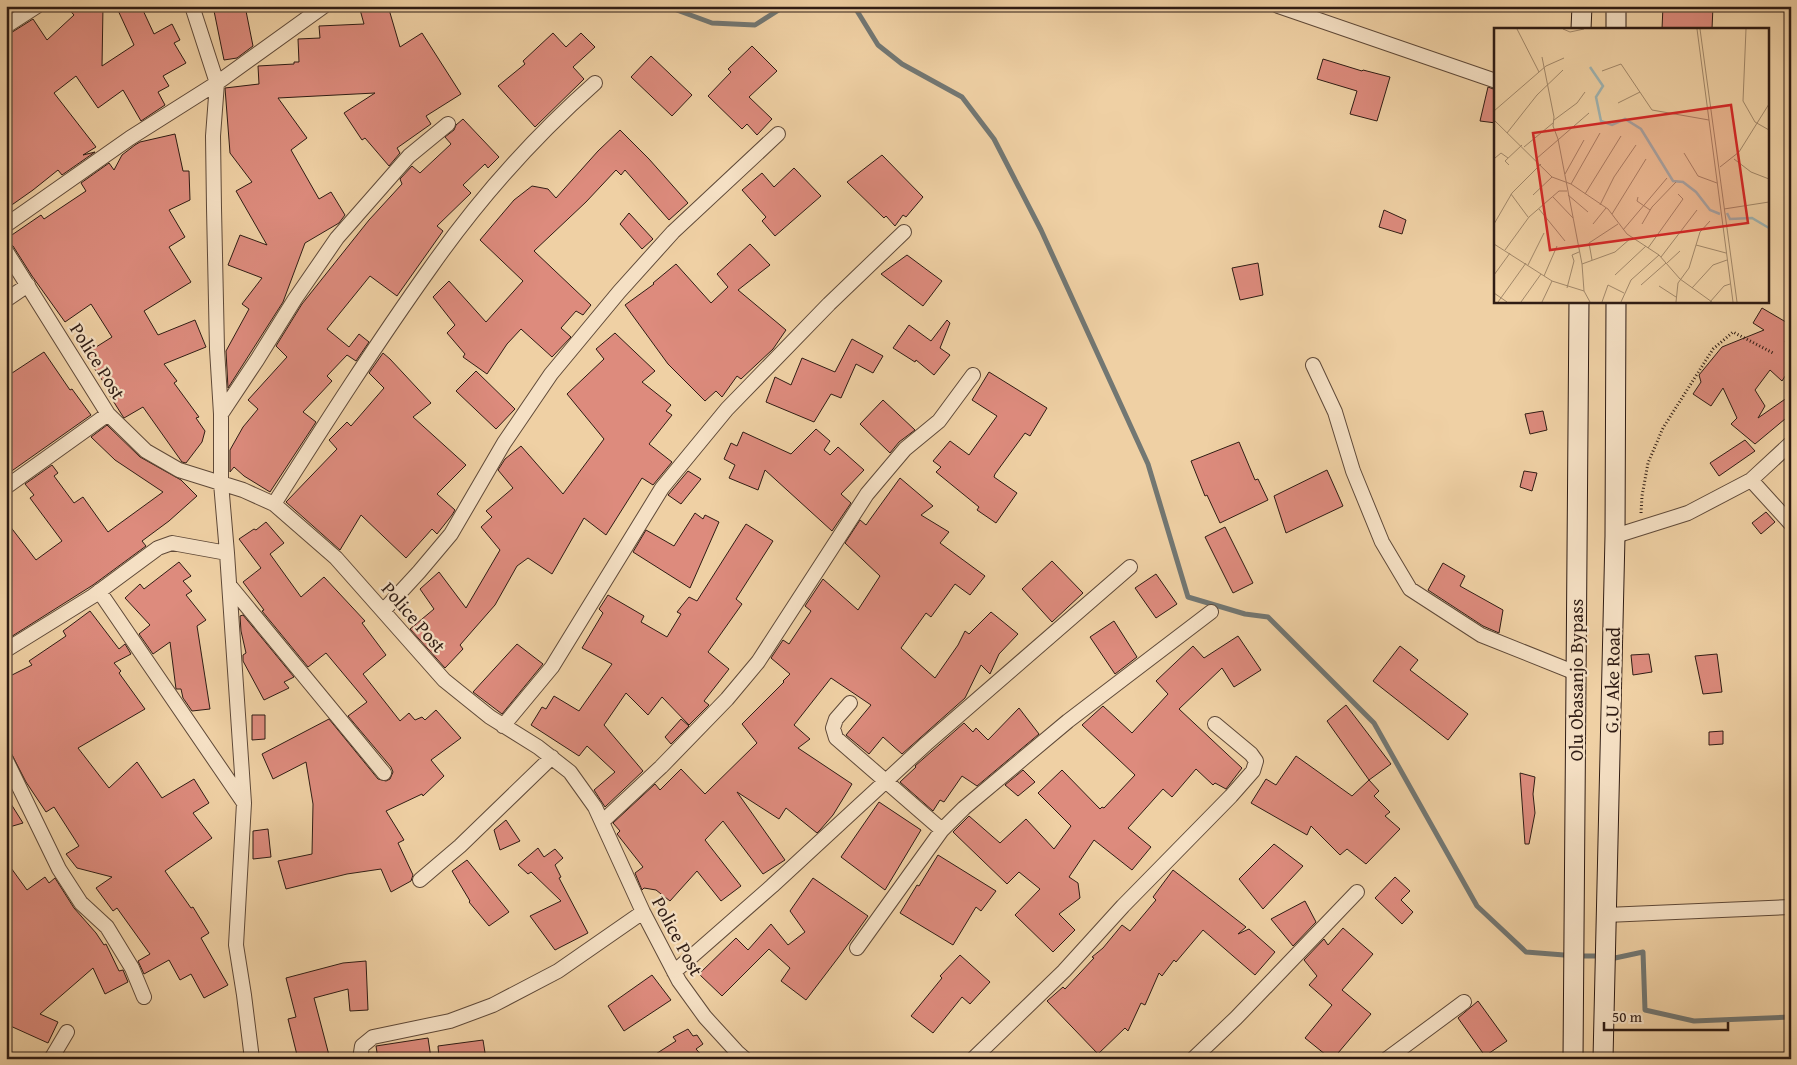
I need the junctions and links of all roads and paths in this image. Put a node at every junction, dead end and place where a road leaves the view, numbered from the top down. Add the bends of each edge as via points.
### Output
1 (37, 6) edge
2 (192, 6) edge
3 (324, 6) edge
4 (1278, 6) edge
5 (1582, 6) edge
6 (1616, 6) edge
7 (6, 26) edge
8 (1582, 28) edge
9 (1616, 28) edge
10 (1494, 79) edge
11 (217, 83) junction
12 (594, 83) dead end
13 (448, 124) dead end
14 (778, 134) dead end
15 (6, 225) edge
16 (904, 232) dead end
17 (6, 251) edge
18 (28, 285) junction
19 (6, 300) edge
20 (1579, 302) edge
21 (1616, 302) edge
22 (1773, 353) dead end
23 (1313, 365) dead end
24 (973, 375) dead end
25 (108, 414) junction
26 (221, 414) junction
27 (1791, 443) edge
28 (1751, 480) junction
29 (221, 484) junction
30 (6, 487) edge
31 (274, 504) junction
32 (1791, 524) edge
33 (1640, 528) junction
34 (1616, 536) junction
35 (227, 552) junction
36 (1130, 567) dead end
37 (230, 586) junction
38 (99, 591) junction
39 (384, 610) junction
40 (1211, 612) dead end
41 (6, 650) edge
42 (1576, 673) junction
43 (850, 703) dead end
44 (1215, 724) dead end
45 (503, 726) junction
46 (552, 757) junction
47 (6, 760) edge
48 (384, 773) dead end
49 (885, 782) junction
50 (244, 803) junction
51 (602, 822) junction
52 (942, 830) junction
53 (420, 880) dead end
54 (1357, 892) dead end
55 (1791, 906) edge
56 (643, 912) junction
57 (1606, 915) junction
58 (857, 948) dead end
59 (674, 972) junction
60 (144, 997) dead end
61 (1464, 1002) dead end
62 (67, 1032) dead end
63 (736, 1057) edge
64 (51, 1059) edge
65 (252, 1059) edge
66 (360, 1059) edge
67 (974, 1059) edge
68 (1193, 1059) edge
69 (1387, 1059) edge
70 (1573, 1059) edge
71 (1602, 1059) edge

1 - 7 street
2 - 11 street
3 - 11 street
4 - 10 street
5 - 8 main road
6 - 9 main road
11 - 15 street via 130,138
11 - 26 street via 213,136
12 - 31 street via 558,116 493,187 431,266
13 - 26 street via 409,156 337,238
14 - 39 street via 673,232 619,292 557,367 504,443 452,534
16 - 45 street via 727,409 662,488 552,667
17 - 18 street, Police Post
18 - 19 street
18 - 25 street, Police Post
20 - 42 main road, Olu Obasanjo Bypass
21 - 34 main road, G.U Ake Road
22 - 33 path via 1733,332 1713,349 1663,428 1648,463
23 - 42 street via 1335,412 1353,471 1382,542 1410,588 1481,635
24 - 51 street via 939,421 905,449 867,494 758,662 727,700
25 - 29 street, Police Post via 146,451 179,470
25 - 30 street
26 - 29 street
27 - 28 street
28 - 32 street
28 - 33 street via 1688,512
29 - 31 street, Police Post
29 - 35 street
31 - 39 street, Police Post via 336,558
33 - 34 street
34 - 57 main road, G.U Ake Road
35 - 37 street
35 - 38 street via 172,543 158,548
36 - 49 street
37 - 48 street
37 - 50 street
38 - 41 street
38 - 50 street
39 - 45 street, Police Post via 444,680
40 - 52 street via 1068,722
42 - 70 main road, Olu Obasanjo Bypass
43 - 49 street via 832,728 836,738
44 - 67 street via 1251,754 1256,761 1252,771 1064,971
45 - 46 street, Police Post
46 - 51 street, Police Post via 570,772
46 - 53 street
47 - 60 street via 59,869 81,904 107,927 132,968
49 - 52 street
49 - 59 street
50 - 65 street via 236,945
51 - 56 street, Police Post
52 - 58 street
54 - 68 street
55 - 57 street
56 - 59 street, Police Post
56 - 66 street via 558,971 493,1005 450,1021 373,1037 362,1046
57 - 71 main road, G.U Ake Road
59 - 63 street, Police Post
61 - 69 street
62 - 64 street

